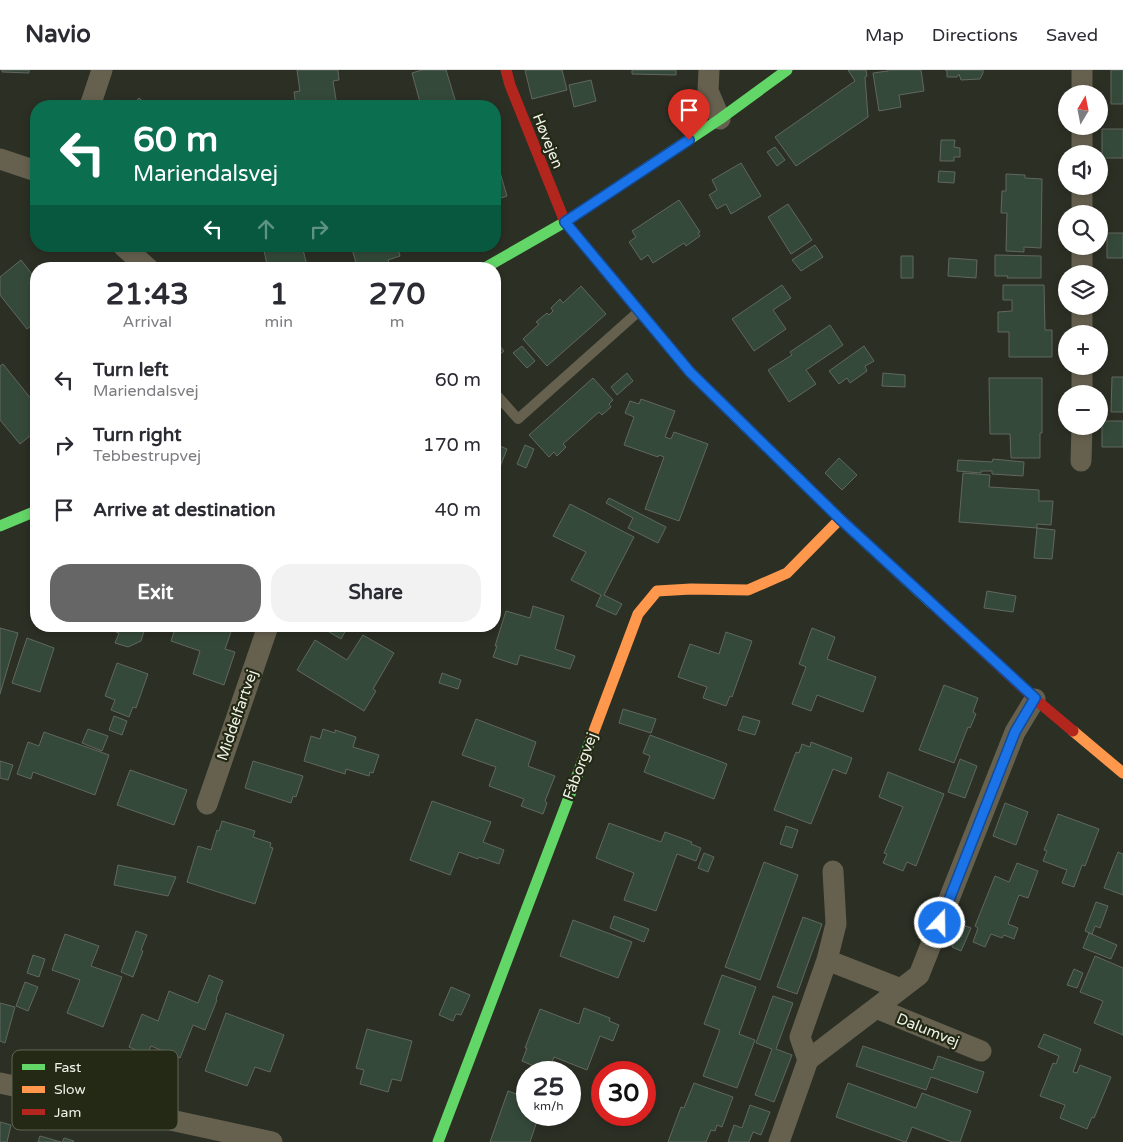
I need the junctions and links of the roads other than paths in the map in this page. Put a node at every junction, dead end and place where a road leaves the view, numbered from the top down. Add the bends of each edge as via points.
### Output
1 (102, 70) edge
2 (506, 70) edge
3 (709, 70) edge
4 (787, 70) edge
5 (1082, 70) edge
6 (1082, 85) edge
7 (92, 100) edge
8 (720, 119) junction
9 (0, 159) edge
10 (30, 169) edge
11 (565, 222) junction
12 (131, 252) edge
13 (141, 262) edge
14 (496, 262) edge
15 (639, 311) junction
16 (501, 400) edge
17 (1082, 435) edge
18 (1081, 462) dead end
19 (30, 514) edge
20 (840, 519) junction
21 (0, 526) edge
22 (266, 632) edge
23 (1035, 698) junction
24 (1123, 773) edge
25 (207, 804) dead end
26 (833, 871) dead end
27 (827, 960) junction
28 (901, 989) junction
29 (876, 1008) junction
30 (981, 1051) dead end
31 (808, 1060) junction
32 (178, 1122) edge
33 (272, 1142) edge
34 (438, 1142) edge
35 (779, 1142) edge

1 - 7 street
2 - 11 street, Høvejen
3 - 8 street via 708,91
4 - 8 street
5 - 6 street
8 - 11 street
9 - 10 street
11 - 14 street
11 - 15 street, Høvejen
12 - 13 street
15 - 16 lane via 518,419
15 - 20 street, Høvejen via 690,372
17 - 18 street
19 - 21 street
20 - 23 street, Høvejen
20 - 34 street, Fåborgvej via 787,573 748,590 657,591 638,614
22 - 25 street, Middelfartvej
23 - 24 street, Høvejen
23 - 28 street, Dalumvej via 1015,732 919,975
26 - 27 street via 836,924
27 - 28 street, Dalumvej
27 - 31 street via 800,1036
28 - 29 street, Dalumvej
29 - 30 street, Dalumvej
29 - 31 street, Dalumvej
31 - 35 street
32 - 33 street

